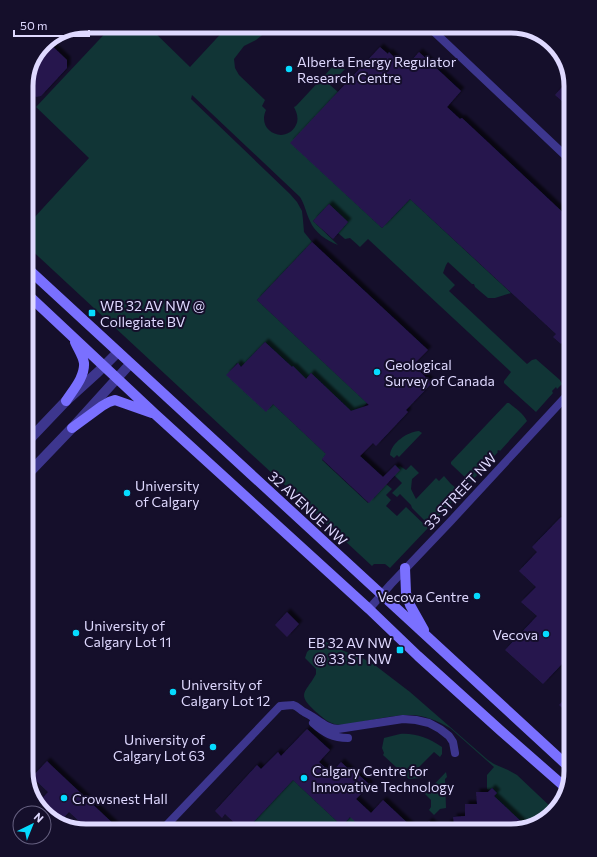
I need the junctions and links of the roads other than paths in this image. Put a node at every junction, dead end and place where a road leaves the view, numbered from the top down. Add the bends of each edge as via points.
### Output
1 (435, 33) edge
2 (564, 154) edge
3 (33, 273) edge
4 (33, 300) edge
5 (73, 337) junction
6 (118, 352) junction
7 (130, 364) junction
8 (104, 366) junction
9 (117, 379) junction
10 (564, 399) edge
11 (66, 401) junction
12 (155, 414) junction
13 (72, 428) junction
14 (33, 436) edge
15 (33, 469) edge
16 (405, 568) junction
17 (382, 595) junction
18 (369, 609) junction
19 (429, 639) junction
20 (304, 711) junction
21 (348, 738) dead end
22 (456, 753) dead end
23 (564, 763) edge
24 (562, 785) edge
25 (168, 824) edge

1 - 2 street
3 - 6 main road, 32 AVENUE NW
4 - 5 main road
5 - 8 main road
5 - 11 main road via 84,364 81,379
6 - 7 main road, 32 AVENUE NW
6 - 8 street
7 - 9 street
7 - 17 main road, 32 AVENUE NW
8 - 9 main road
8 - 11 street
9 - 12 main road
9 - 13 street
10 - 16 street, 33 STREET NW
11 - 14 street
12 - 13 main road via 115,400 102,406
12 - 18 main road
13 - 15 street
16 - 17 street, 33 STREET NW
16 - 19 main road via 406,593 410,605
17 - 18 street, 33 STREET NW
17 - 19 main road, 32 AVENUE NW
18 - 24 main road
19 - 23 main road, 32 AVENUE NW
20 - 21 street via 306,716 329,735
20 - 22 street via 332,729 403,719 429,723 449,736
20 - 25 street via 295,706 280,706

